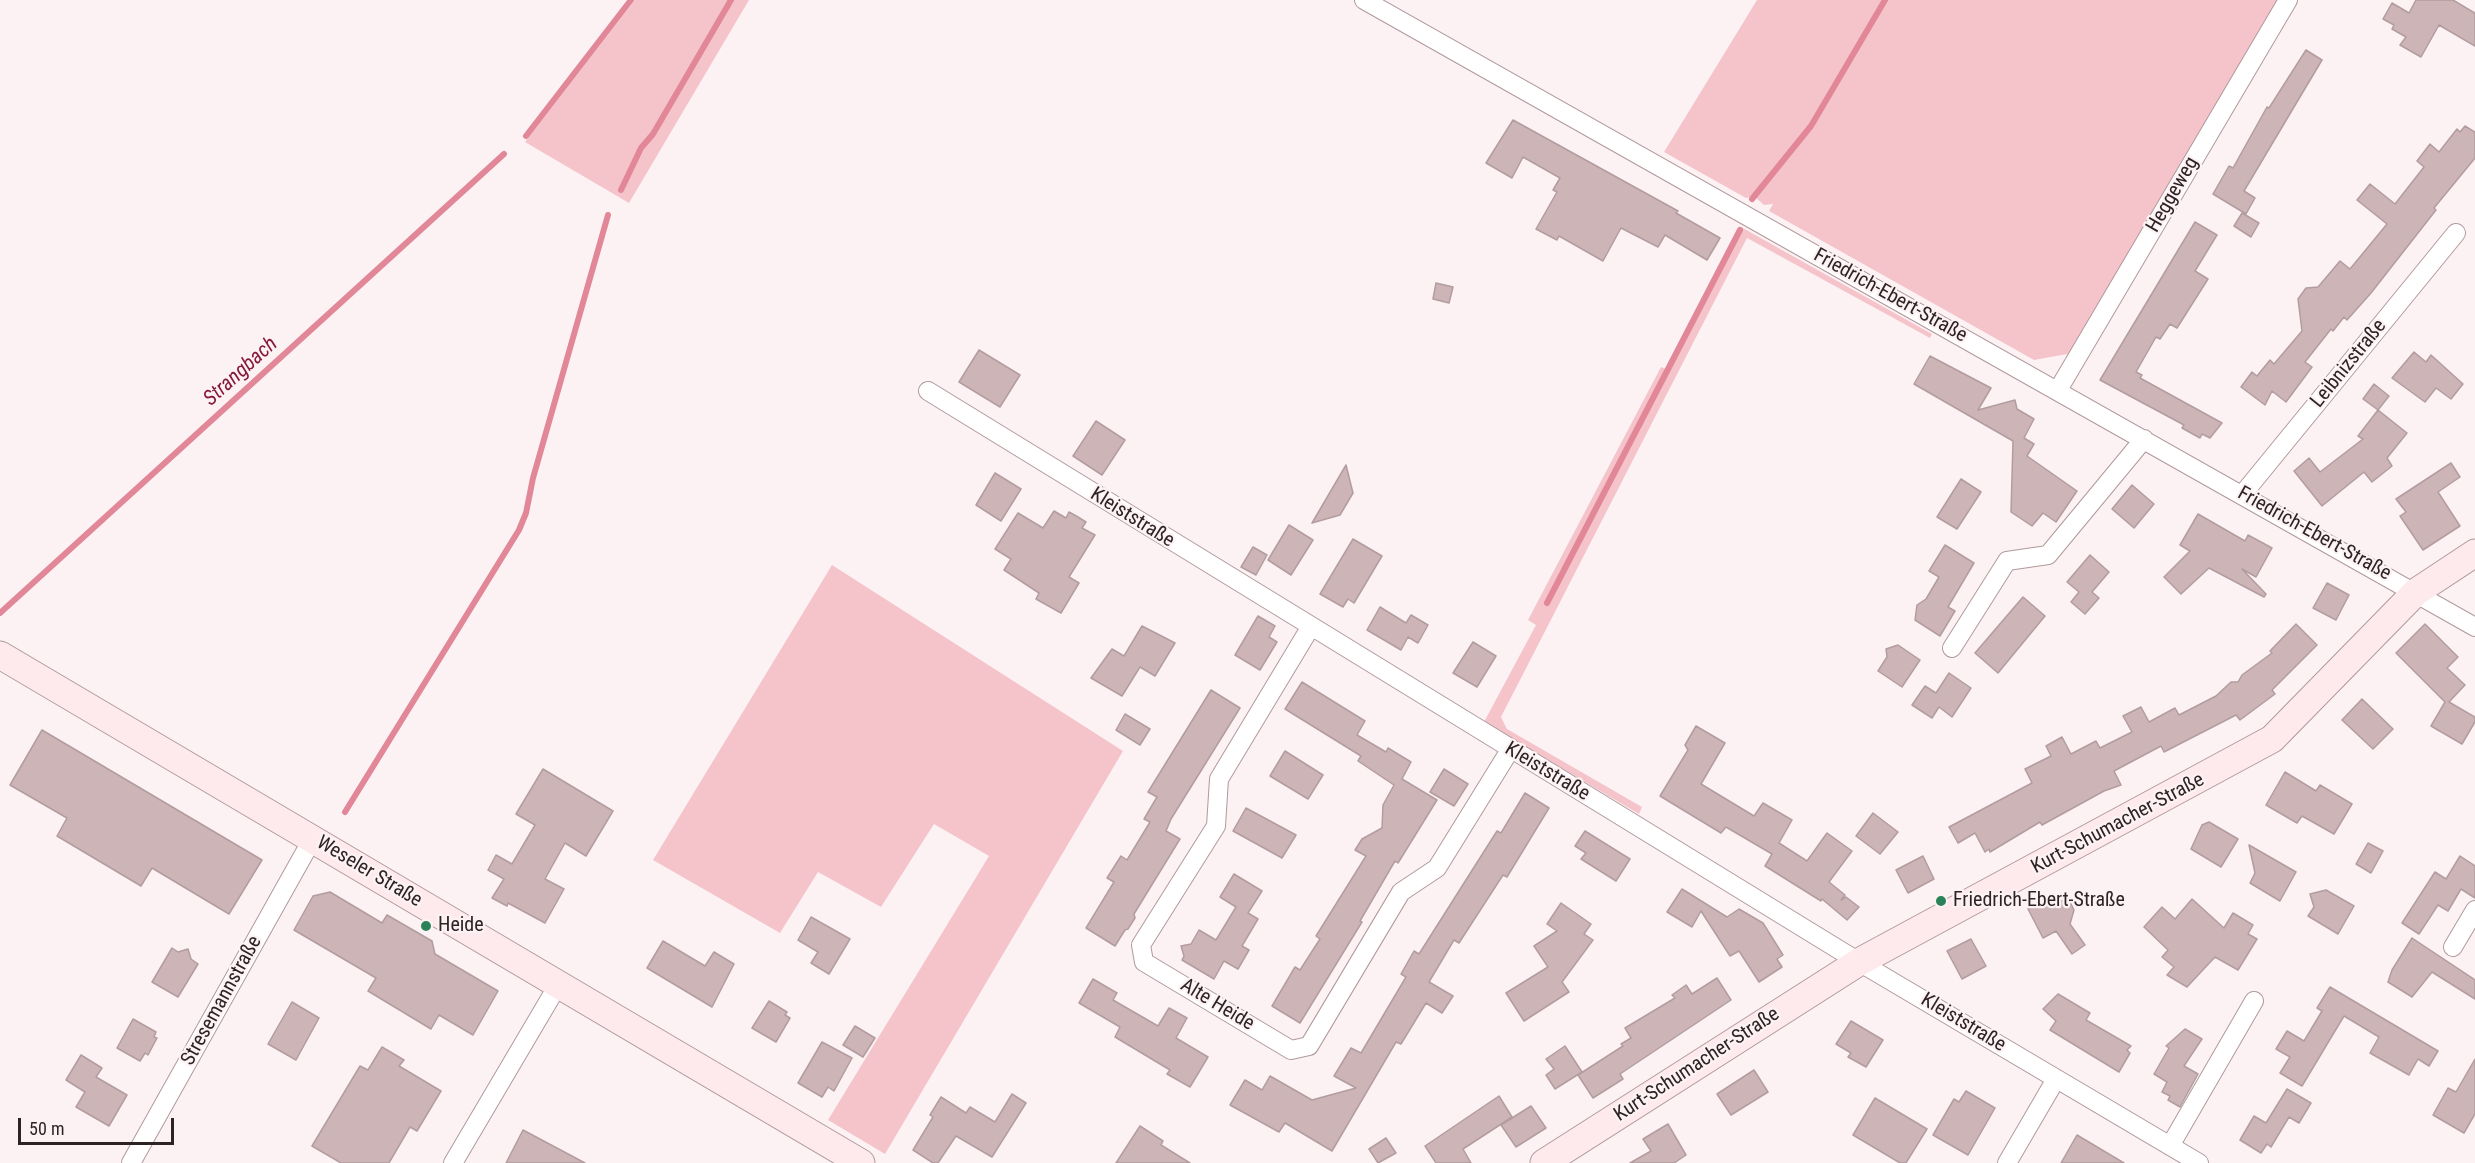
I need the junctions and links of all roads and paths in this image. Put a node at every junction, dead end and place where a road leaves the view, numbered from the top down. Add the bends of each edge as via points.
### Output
1 (1364, 0) edge
2 (2288, 0) edge
3 (2456, 233) dead end
4 (2058, 390) junction
5 (928, 391) dead end
6 (2144, 439) junction
7 (2242, 495) junction
8 (2475, 553) edge
9 (2416, 592) junction
10 (2475, 627) edge
11 (1310, 628) junction
12 (1952, 648) dead end
13 (0, 655) edge
14 (1510, 750) junction
15 (313, 838) junction
16 (2475, 910) edge
17 (2453, 947) dead end
18 (1859, 962) junction
19 (558, 985) junction
20 (2254, 1001) dead end
21 (2056, 1079) junction
22 (2170, 1146) junction
23 (131, 1163) edge
24 (453, 1163) edge
25 (861, 1163) edge
26 (1544, 1163) edge
27 (2007, 1163) edge
28 (2199, 1163) edge

1 - 4 street, Friedrich-Ebert-Straße
2 - 4 street, Heggeweg
3 - 7 street, Leibnizstraße
4 - 6 street, Friedrich-Ebert-Straße
5 - 11 street, Kleiststraße
6 - 7 street, Friedrich-Ebert-Straße
6 - 12 street via 2048,555 2007,561
7 - 9 street, Friedrich-Ebert-Straße
8 - 9 street, Kurt-Schumacher-Straße
9 - 10 street, Friedrich-Ebert-Straße
9 - 18 street, Kurt-Schumacher-Straße via 2272,739
11 - 14 street, Kleiststraße
11 - 14 street, Alte Heide via 1219,779 1216,826 1141,945 1144,962 1291,1050 1309,1046 1401,892 1437,868
13 - 15 street, Weseler Straße
14 - 18 street, Kleiststraße
15 - 19 street, Weseler Straße
15 - 23 street, Stresemannstraße
16 - 17 street
18 - 21 street, Kleiststraße
18 - 26 street, Kurt-Schumacher-Straße
19 - 24 street
19 - 25 street, Weseler Straße
20 - 22 street
21 - 22 street, Kleiststraße
21 - 27 street
22 - 28 street, Kleiststraße

